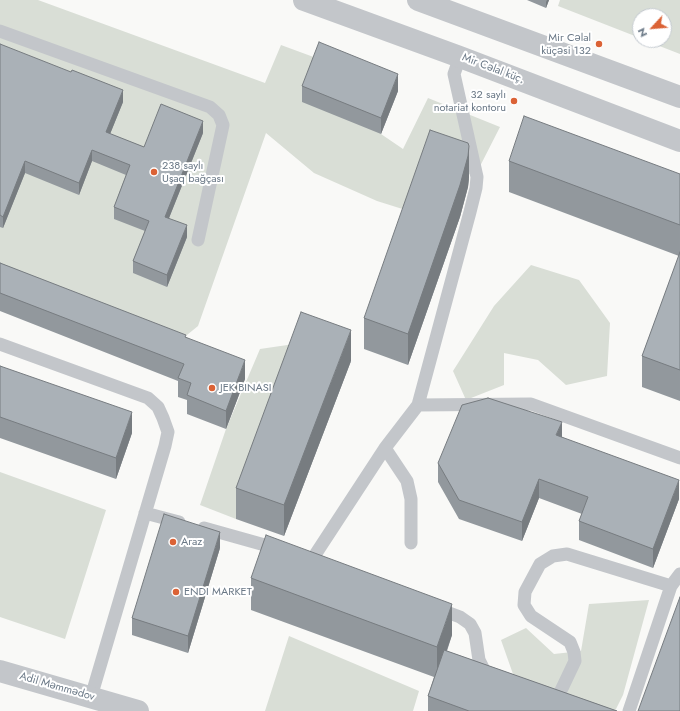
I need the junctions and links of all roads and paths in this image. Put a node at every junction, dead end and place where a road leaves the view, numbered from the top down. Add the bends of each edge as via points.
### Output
1 (304, 0) edge
2 (418, 0) edge
3 (0, 31) edge
4 (460, 57) junction
5 (680, 96) edge
6 (680, 141) edge
7 (198, 240) dead end
8 (0, 344) edge
9 (418, 405) junction
10 (385, 448) junction
11 (680, 458) edge
12 (145, 513) junction
13 (411, 543) dead end
14 (313, 558) junction
15 (328, 564) edge
16 (680, 574) edge
17 (671, 586) junction
18 (423, 602) edge
19 (0, 671) edge
20 (506, 682) edge
21 (541, 696) edge
22 (91, 697) junction
23 (556, 701) junction
24 (568, 706) edge
25 (138, 711) edge
26 (629, 711) edge

1 - 4 street, Mir Cəlal küç.
2 - 5 street
3 - 7 lane via 210,107 219,115 223,125
4 - 6 street, Mir Cəlal küç.
4 - 9 lane via 454,74 477,177 476,188
8 - 12 lane via 148,398 158,407 168,432
9 - 10 lane
9 - 11 lane via 532,404
10 - 13 lane via 406,481 411,499
10 - 14 lane
12 - 14 lane
12 - 22 lane
14 - 15 lane
16 - 17 lane
17 - 23 lane via 567,554 553,556 540,564 525,592 524,605 531,616 570,642 574,652 575,661
17 - 26 lane
18 - 20 lane via 460,617 470,624 476,633 479,660 484,670
19 - 22 street, Adil Məmmədov
21 - 23 lane
22 - 25 street, Adil Məmmədov
23 - 24 lane

